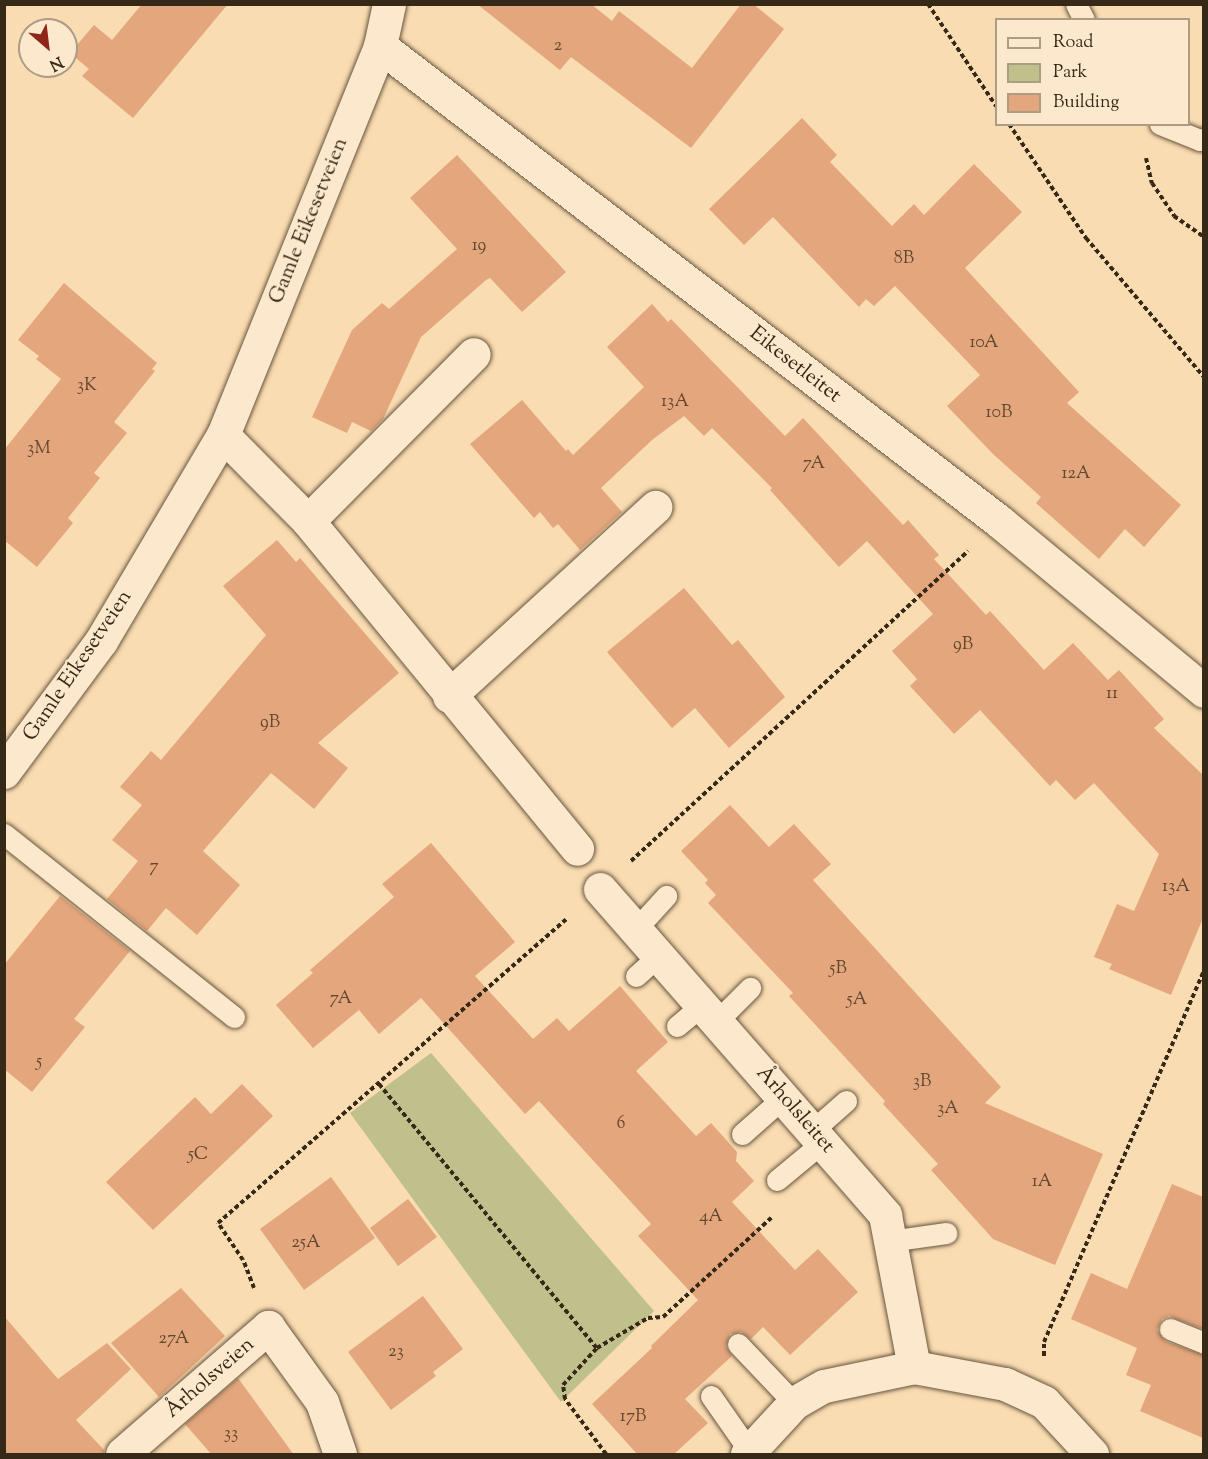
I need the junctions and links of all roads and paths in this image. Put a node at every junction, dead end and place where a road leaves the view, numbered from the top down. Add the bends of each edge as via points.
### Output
1 (389, 4) edge
2 (928, 4) edge
3 (1076, 4) edge
4 (1083, 18) edge
5 (380, 46) junction
6 (995, 104) edge
7 (1010, 126) edge
8 (1165, 126) edge
9 (1203, 139) edge
10 (1144, 148) dead end
11 (1203, 237) edge
12 (474, 354) dead end
13 (1203, 377) edge
14 (223, 435) junction
15 (655, 507) dead end
16 (308, 521) junction
17 (1203, 691) edge
18 (450, 696) junction
19 (4, 772) edge
20 (4, 834) edge
21 (577, 849) dead end
22 (600, 889) dead end
23 (666, 896) dead end
24 (636, 929) junction
25 (1203, 970) edge
26 (750, 988) dead end
27 (710, 1012) junction
28 (234, 1017) dead end
29 (677, 1026) dead end
30 (379, 1084) dead end
31 (784, 1097) junction
32 (846, 1101) dead end
33 (742, 1134) dead end
34 (818, 1136) junction
35 (777, 1180) dead end
36 (776, 1214) dead end
37 (946, 1233) dead end
38 (890, 1241) junction
39 (1170, 1329) dead end
40 (1203, 1343) edge
41 (738, 1344) dead end
42 (597, 1348) junction
43 (914, 1367) junction
44 (711, 1396) dead end
45 (1044, 1402) junction
46 (794, 1403) junction
47 (749, 1453) edge
48 (122, 1455) edge
49 (340, 1455) edge
50 (606, 1455) edge
51 (1092, 1455) edge

1 - 5 street, Gamle Eikesetveien
2 - 6 path
3 - 4 lane
5 - 14 street, Gamle Eikesetveien
5 - 17 street, Eikesetleitet via 1000,522
7 - 13 path via 1086,238
8 - 9 lane
10 - 11 path via 1152,183 1174,216
12 - 16 street
14 - 16 street
14 - 19 street, Gamle Eikesetveien via 101,641
15 - 18 street
16 - 18 street
18 - 21 street
20 - 28 lane
22 - 24 street, Årholsleitet
23 - 24 lane
24 - 27 street, Årholsleitet via 648,965
25 - 45 path via 1044,1342
26 - 27 lane
27 - 29 lane
27 - 31 street, Årholsleitet
30 - 42 path
31 - 33 lane
31 - 34 street, Årholsleitet
32 - 34 lane
34 - 35 lane
34 - 38 street, Årholsleitet via 885,1215
36 - 42 path via 663,1317 648,1318
37 - 38 lane
38 - 43 street, Årholsleitet
39 - 40 lane
41 - 46 lane
42 - 50 path via 563,1384 565,1399
43 - 45 street via 1005,1384
43 - 46 street via 824,1386
44 - 47 lane
45 - 51 street
46 - 47 street
48 - 49 street, Årholsveien via 268,1327 322,1402

